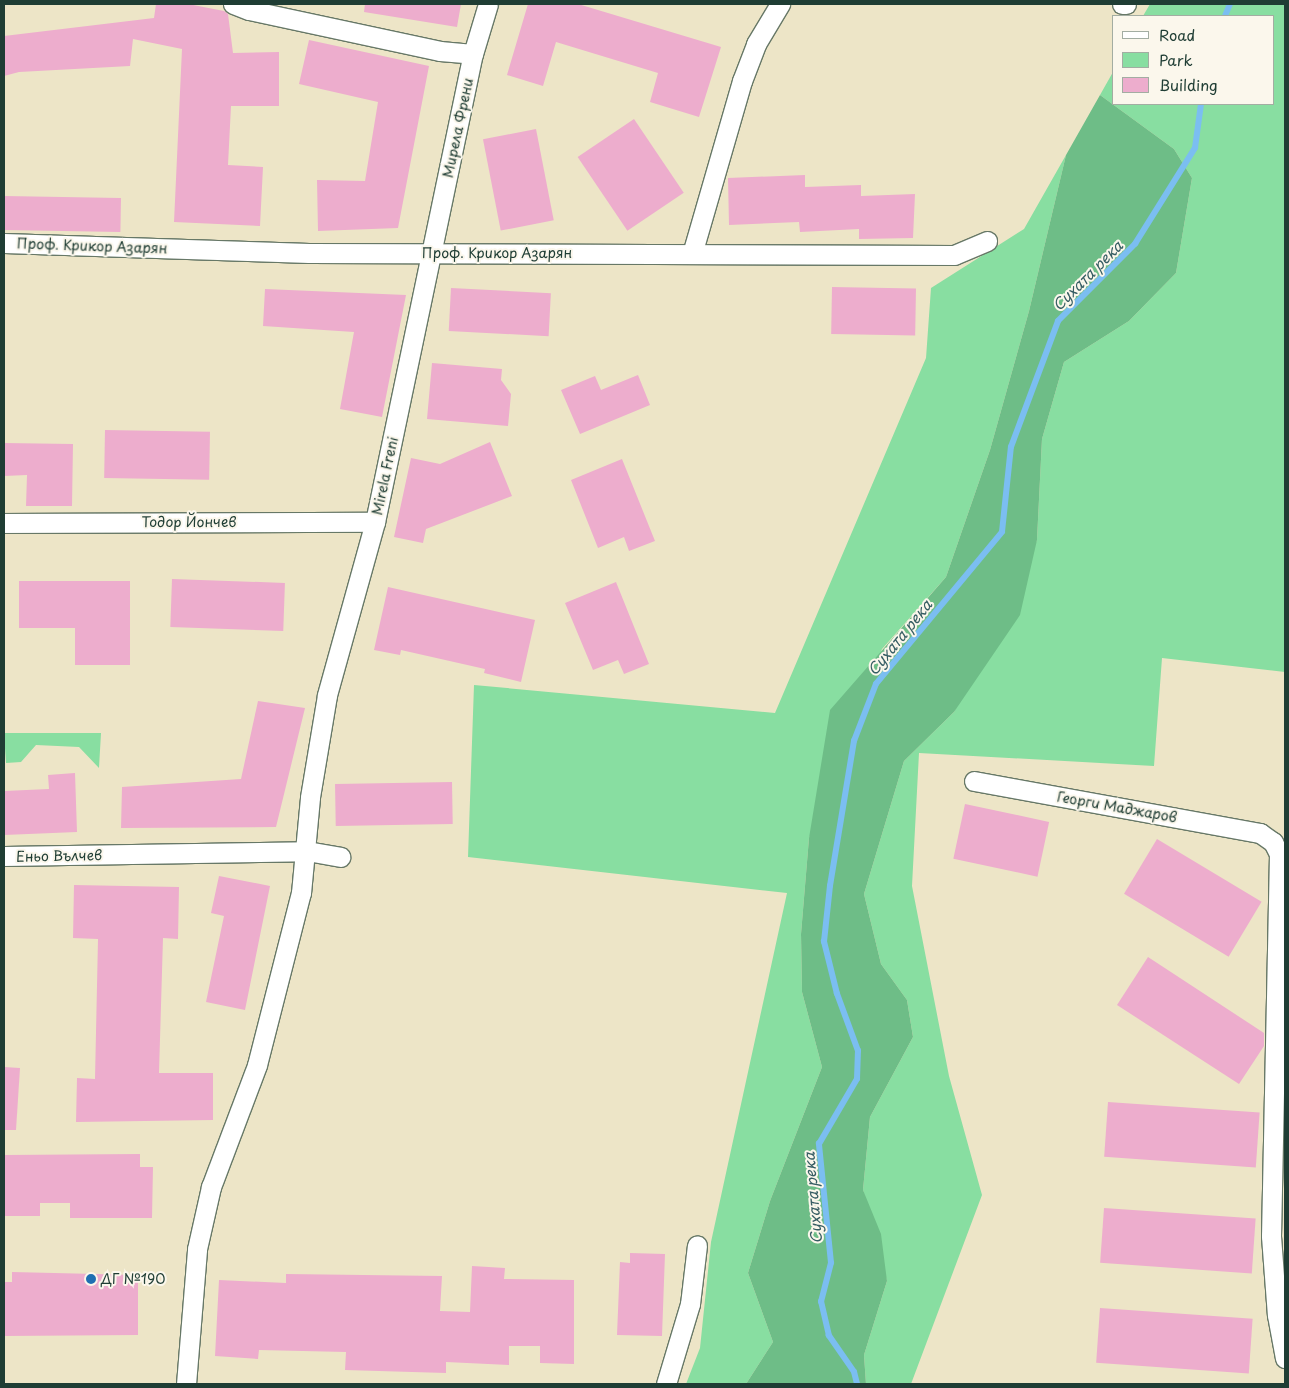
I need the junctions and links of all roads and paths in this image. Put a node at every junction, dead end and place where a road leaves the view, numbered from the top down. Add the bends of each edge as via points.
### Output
1 (233, 4) edge
2 (488, 4) edge
3 (780, 4) edge
4 (473, 54) junction
5 (987, 241) dead end
6 (4, 243) edge
7 (432, 253) junction
8 (692, 254) junction
9 (375, 522) junction
10 (4, 523) edge
11 (974, 781) dead end
12 (307, 851) junction
13 (1282, 855) edge
14 (4, 856) edge
15 (340, 857) dead end
16 (697, 1245) dead end
17 (1285, 1358) edge
18 (186, 1384) edge
19 (666, 1384) edge

1 - 4 street via 431,49
2 - 4 street, Мирела Френи
3 - 8 street via 756,44 742,81
4 - 7 street, Мирела Френи
5 - 8 street, Проф. Крикор Азарян via 954,255
6 - 7 street, Проф. Крикор Азарян
7 - 8 street, Проф. Крикор Азарян
7 - 9 street, Mirela Freni
9 - 10 street, Тодор Йончев
9 - 12 street, Mirela Freni via 327,695 310,797
11 - 13 street, Георги Маджаров via 1260,833 1273,842
12 - 14 street, Еньо Вълчев
12 - 15 street, Еньо Вълчев
12 - 18 street, Mirela Freni via 301,893 257,1065 211,1187 191,1296
13 - 17 street via 1271,1236 1277,1315
16 - 19 street via 690,1304

